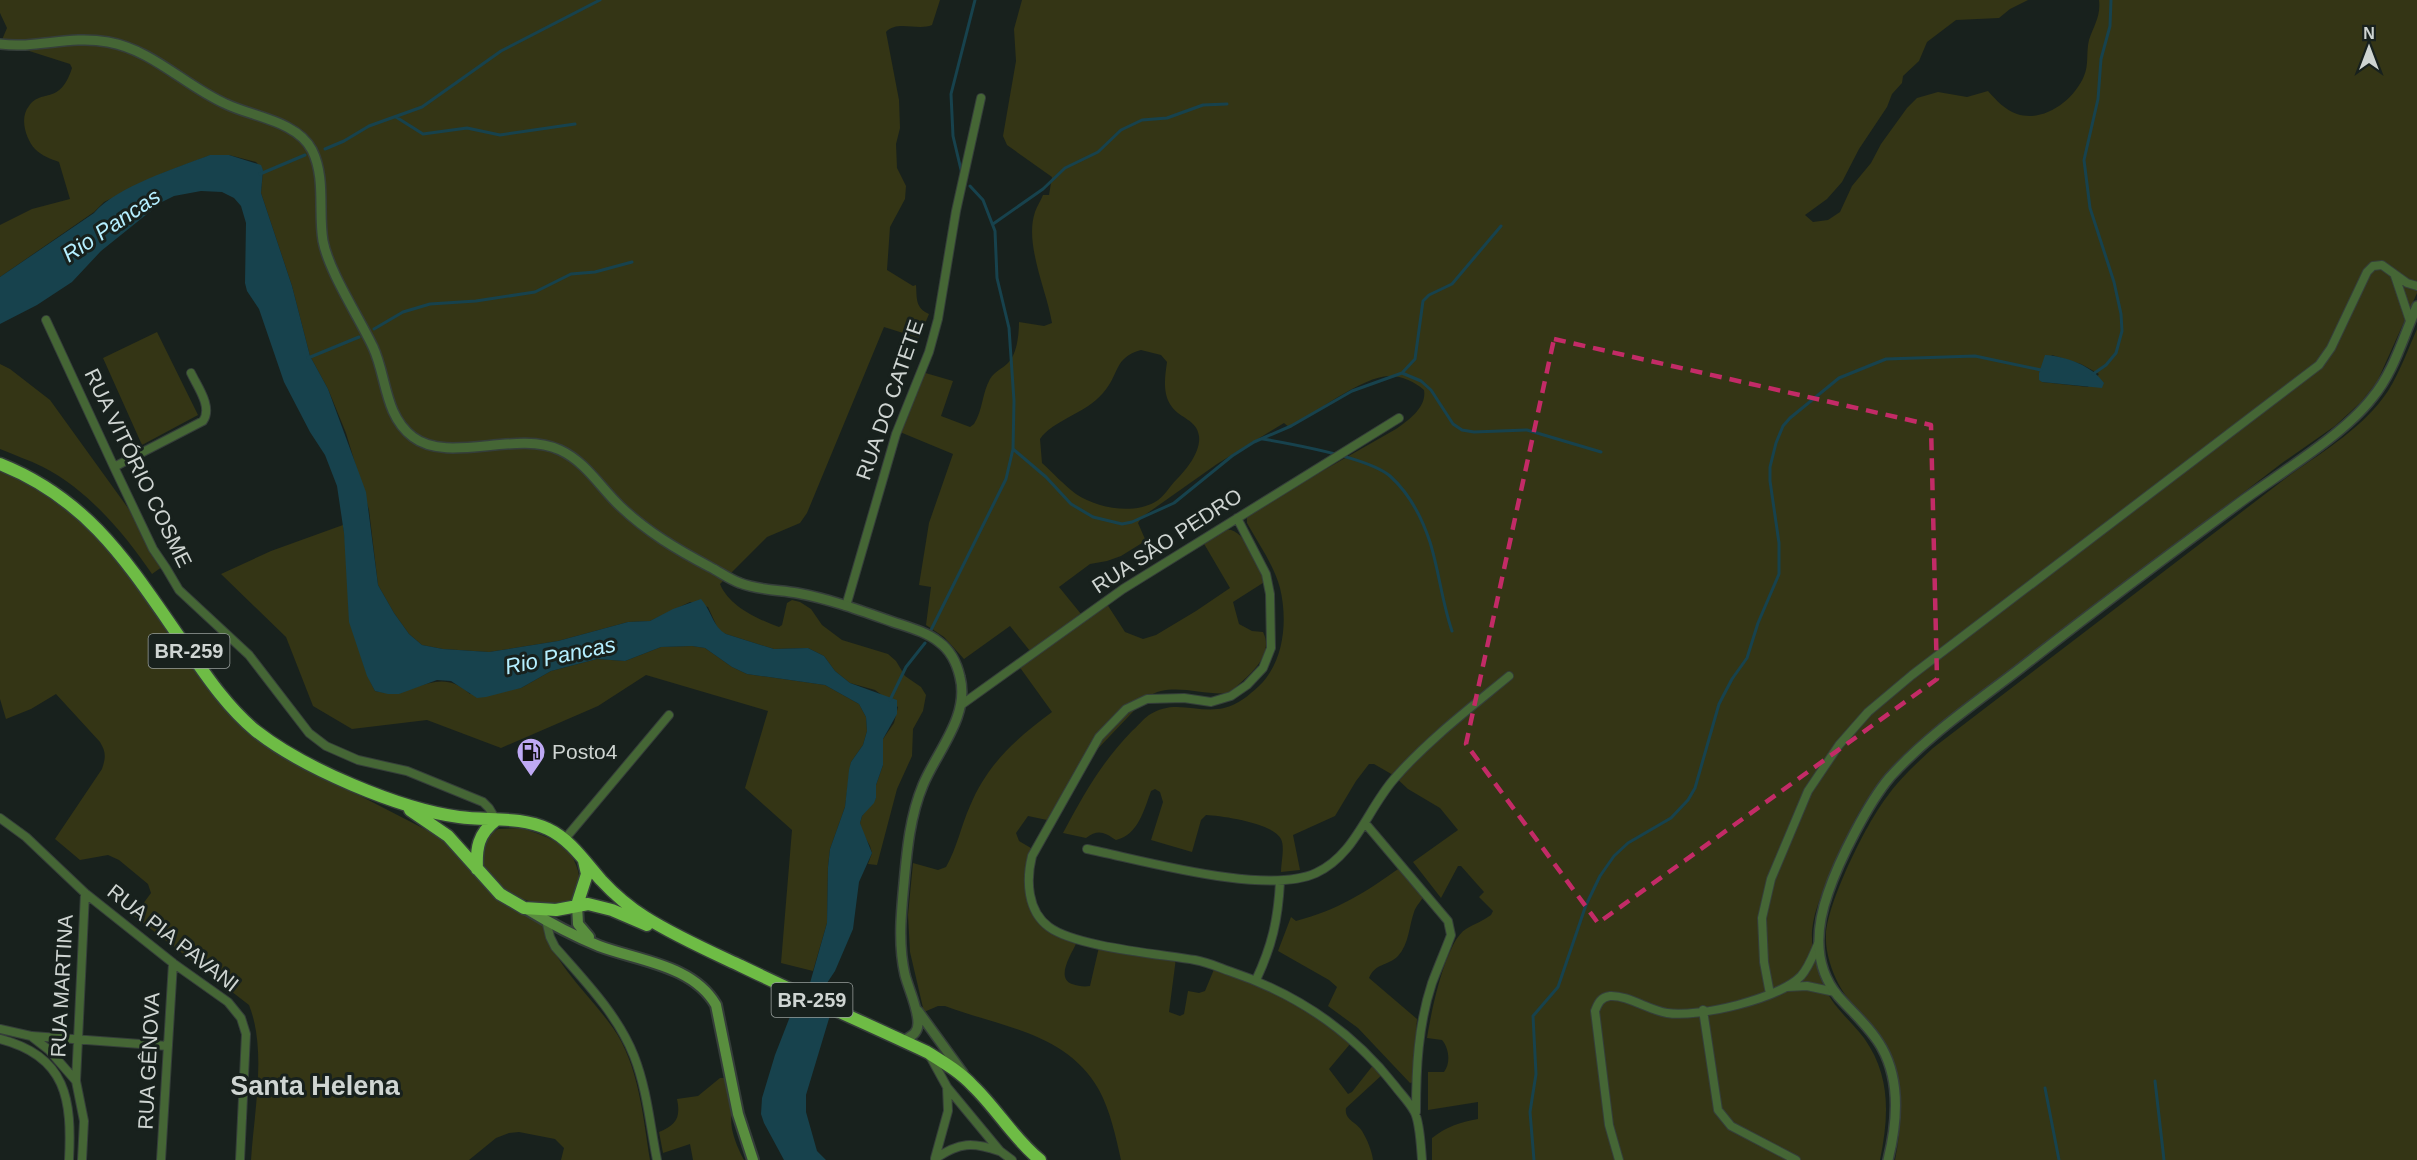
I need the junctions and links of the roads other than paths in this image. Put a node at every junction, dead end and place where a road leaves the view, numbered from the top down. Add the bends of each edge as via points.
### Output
1 (0, 44) edge
2 (981, 98) dead end
3 (2395, 275) junction
4 (2417, 286) edge
5 (2417, 306) edge
6 (46, 320) dead end
7 (2410, 321) junction
8 (191, 373) dead end
9 (1399, 418) dead end
10 (0, 464) edge
11 (114, 466) junction
12 (1237, 518) junction
13 (846, 606) junction
14 (1509, 676) dead end
15 (961, 705) junction
16 (669, 714) dead end
17 (404, 806) junction
18 (0, 818) edge
19 (495, 820) junction
20 (1365, 823) junction
21 (564, 840) junction
22 (1087, 849) dead end
23 (584, 860) junction
24 (477, 870) junction
25 (1280, 882) junction
26 (85, 893) junction
27 (577, 905) junction
28 (524, 908) junction
29 (546, 920) junction
30 (674, 934) junction
31 (1818, 944) junction
32 (598, 945) junction
33 (173, 963) junction
34 (1256, 980) junction
35 (1787, 987) junction
36 (1835, 992) junction
37 (1770, 994) junction
38 (913, 1004) junction
39 (1703, 1011) junction
40 (0, 1029) edge
41 (31, 1036) junction
42 (0, 1039) edge
43 (78, 1040) junction
44 (903, 1041) junction
45 (168, 1046) junction
46 (927, 1052) junction
47 (76, 1082) junction
48 (973, 1086) junction
49 (947, 1087) junction
50 (1416, 1113) junction
51 (1000, 1151) junction
52 (935, 1159) edge
53 (69, 1160) edge
54 (82, 1160) edge
55 (161, 1160) edge
56 (240, 1160) edge
57 (657, 1160) edge
58 (753, 1160) edge
59 (1012, 1160) edge
60 (1040, 1160) edge
61 (1422, 1160) edge
62 (1619, 1160) edge
63 (1796, 1160) edge
64 (1888, 1160) edge

1 - 13 street via 18,46 86,38 131,48 224,104 272,121 309,144 317,160 324,245 377,357 388,400 401,426 415,440 436,448 517,443 558,449 582,464 642,526 739,583
2 - 13 street, RUA DO CATETE via 938,319 893,444
3 - 4 street
3 - 7 street
3 - 37 street via 2382,265 2373,266 2319,365 1912,675 1868,712 1839,745 1808,791 1771,879 1762,918
5 - 7 street
6 - 11 street, RUA VITÓRIO COSME
7 - 31 street via 2385,381 2370,401 2332,436 2159,561 1930,738 1889,778 1862,819 1828,891
8 - 11 street via 207,408 203,421
9 - 12 street, RUA SÃO PEDRO
10 - 17 highway, BR-259 via 54,491 95,525 208,678 257,731 328,772
11 - 19 street, RUA VITÓRIO COSME via 153,549 179,590 249,655 309,733 326,746 358,760 408,771 483,802
12 - 15 street, RUA SÃO PEDRO via 1123,589
12 - 34 street via 1266,574 1270,594 1271,648 1263,668 1231,696 1211,702 1147,699 1126,709 1099,737 1032,856 1027,875 1030,897 1039,916 1049,927 1064,934 1091,943 1198,961
13 - 15 street via 940,642 954,659 962,680
14 - 20 street via 1432,739 1392,781
15 - 38 street via 945,746 923,783 911,820 901,948
16 - 21 street
17 - 19 highway, BR-259 via 461,818
17 - 24 highway, BR-259 via 448,836
18 - 26 street, RUA PIA PAVANI
19 - 21 highway, BR-259 via 530,822
19 - 24 highway via 478,842
20 - 25 street via 1344,853 1316,873
20 - 50 street via 1451,928 1422,1024
21 - 23 highway, BR-259
22 - 25 street via 1220,877
23 - 27 highway via 587,874
23 - 30 highway, BR-259 via 627,904
24 - 28 highway, BR-259 via 500,894
25 - 34 street via 1275,931
26 - 33 street, RUA PIA PAVANI
26 - 43 street, RUA MARTINA
27 - 28 highway, BR-259 via 556,910
27 - 30 highway, BR-259 via 612,910
27 - 32 main road via 578,924
28 - 29 main road
29 - 32 main road
29 - 57 street via 555,947 605,1007 634,1057
30 - 44 highway, BR-259
31 - 35 street via 1808,968
31 - 36 street via 1822,966
32 - 58 main road via 675,971 709,992 718,1014 738,1114
33 - 45 street, RUA GÊNOVA
33 - 56 street, RUA PIA PAVANI via 223,998 241,1018 246,1034 246,1066
34 - 50 street via 1310,1007 1353,1039
35 - 36 street
35 - 37 street
36 - 64 street via 1869,1029 1883,1050 1893,1077 1896,1109
37 - 39 street via 1752,1002
38 - 44 street via 918,1030
38 - 48 street
39 - 62 street via 1668,1014 1616,996 1606,996 1599,1002 1595,1011 1609,1125
39 - 63 street via 1718,1110 1731,1126
40 - 41 street
41 - 43 street
41 - 47 street via 49,1050
42 - 53 street via 27,1048 57,1075 70,1115
43 - 45 street
43 - 47 street, RUA MARTINA
44 - 46 highway, BR-259
45 - 55 street, RUA GÊNOVA
46 - 48 highway, BR-259
46 - 49 street
47 - 54 street via 84,1121
48 - 60 highway, BR-259
49 - 51 street
49 - 52 street via 948,1111
50 - 61 street
51 - 52 street via 965,1144
51 - 59 street

